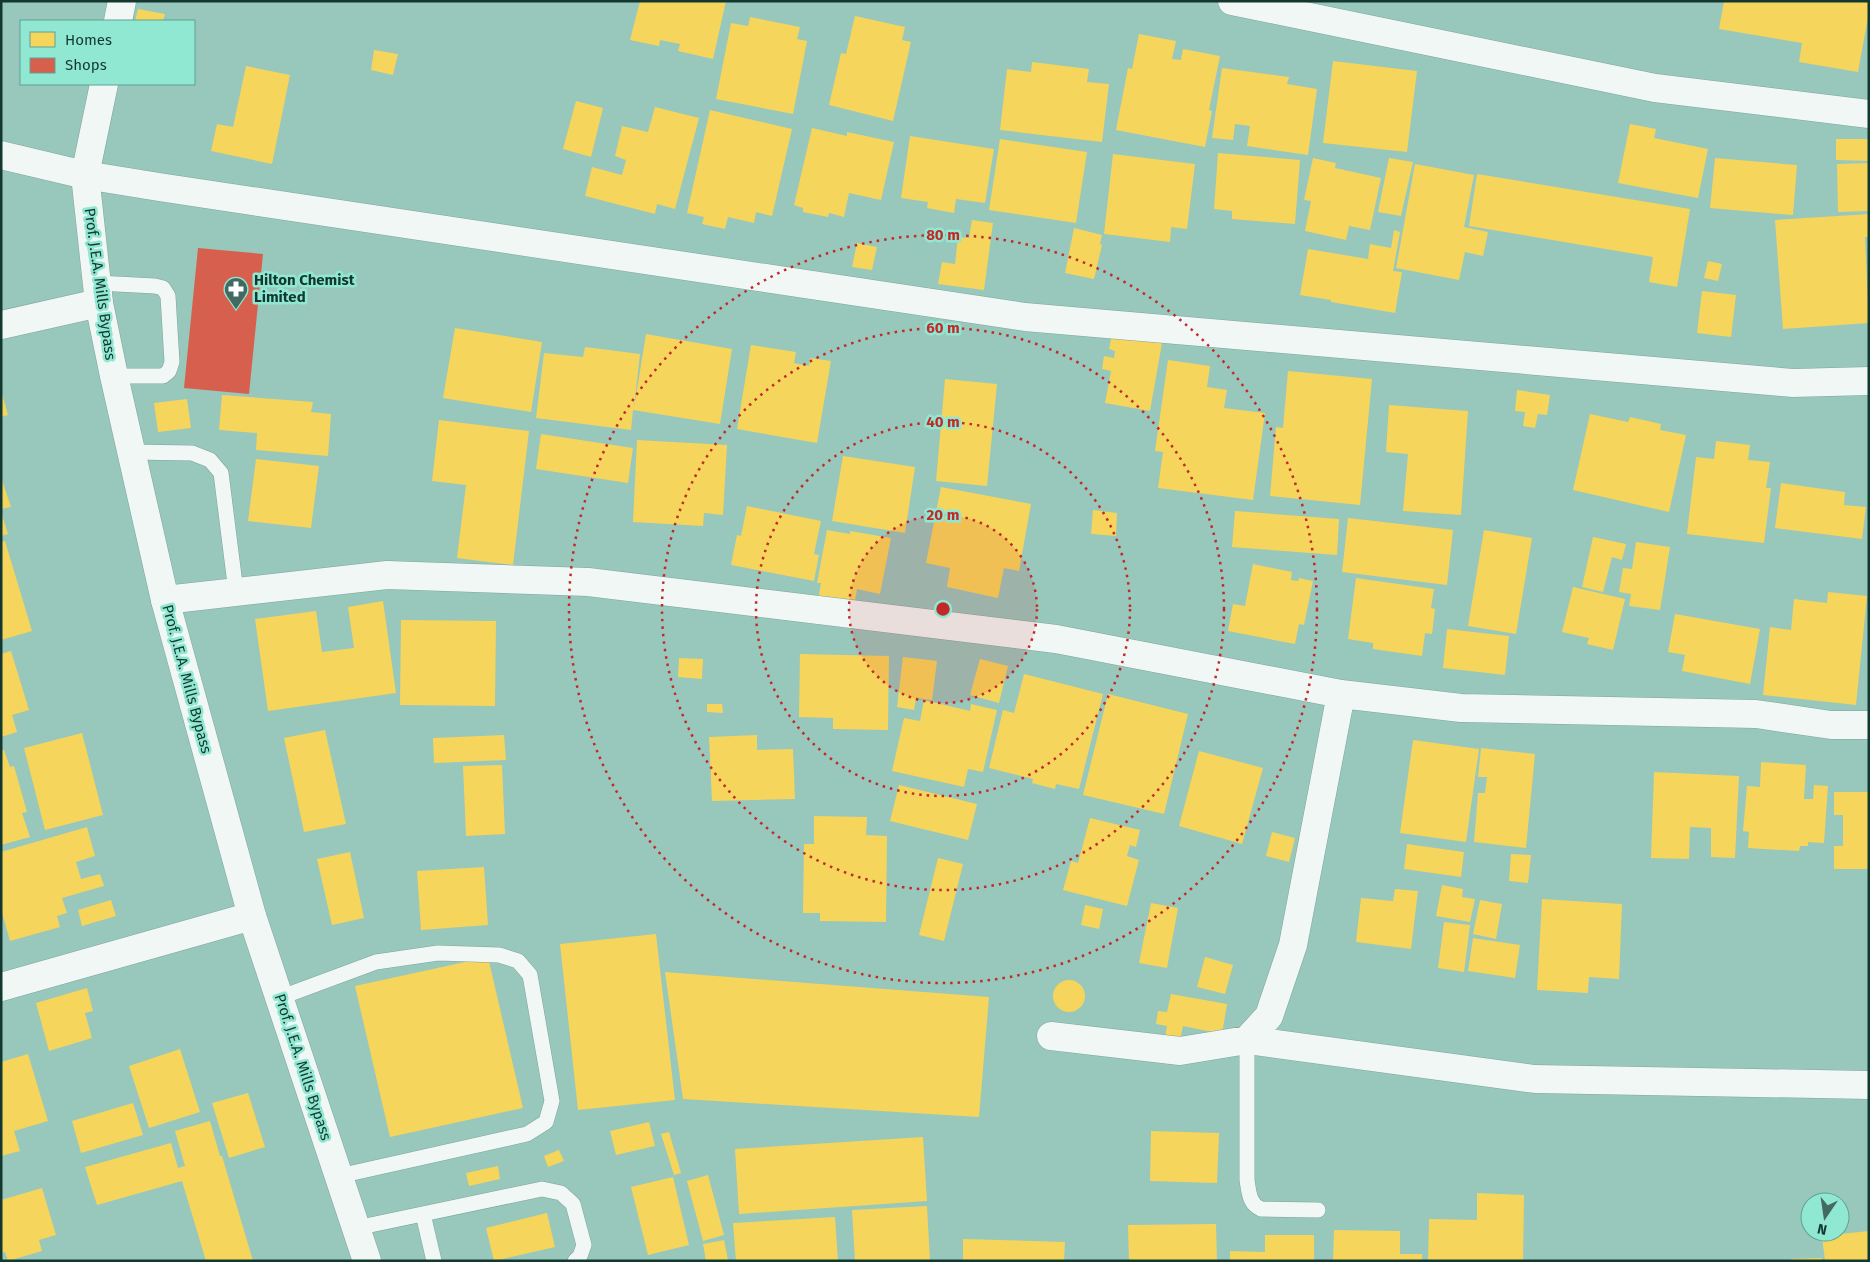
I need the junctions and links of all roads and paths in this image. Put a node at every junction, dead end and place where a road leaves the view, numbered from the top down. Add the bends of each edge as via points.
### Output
1 (122, 1) edge
2 (1232, 1) edge
3 (118, 20) edge
4 (104, 85) edge
5 (1869, 114) edge
6 (1, 155) edge
7 (85, 175) junction
8 (98, 293) junction
9 (1, 325) edge
10 (114, 376) junction
11 (1869, 381) edge
12 (131, 452) junction
13 (236, 592) junction
14 (165, 600) junction
15 (1341, 694) junction
16 (1869, 725) edge
17 (252, 916) junction
18 (1, 987) edge
19 (279, 998) junction
20 (1051, 1036) dead end
21 (1247, 1040) junction
22 (1869, 1085) edge
23 (339, 1176) junction
24 (1318, 1210) dead end
25 (423, 1214) junction
26 (356, 1228) junction
27 (367, 1261) edge
28 (434, 1261) edge
29 (575, 1261) edge

1 - 3 street
2 - 5 street via 1655,88
4 - 7 street, Prof. J.E.A. Mills Bypass
6 - 7 street
7 - 8 street, Prof. J.E.A. Mills Bypass
7 - 11 street via 1025,317 1793,383
8 - 9 street
8 - 10 street, Prof. J.E.A. Mills Bypass
8 - 10 lane via 155,286 163,288 168,296 172,362 169,371 163,376
10 - 12 street, Prof. J.E.A. Mills Bypass
12 - 13 lane via 192,453 210,460 221,472
12 - 14 street, Prof. J.E.A. Mills Bypass
13 - 14 street
13 - 15 street via 387,575 588,582 1056,639
14 - 17 street, Prof. J.E.A. Mills Bypass
15 - 16 street via 1461,708 1756,714 1831,725
15 - 21 street via 1293,945 1269,1016
17 - 18 street
17 - 19 street, Prof. J.E.A. Mills Bypass
19 - 23 street, Prof. J.E.A. Mills Bypass
19 - 23 lane via 376,962 438,953 499,955 518,961 530,975 552,1101 546,1122 527,1134
20 - 21 street via 1180,1051
21 - 22 street via 1535,1078
21 - 24 lane via 1247,1180 1251,1200 1262,1209
23 - 26 street, Prof. J.E.A. Mills Bypass
25 - 26 lane
25 - 28 lane
25 - 29 lane via 542,1189 560,1193 573,1204 584,1245
26 - 27 street, Prof. J.E.A. Mills Bypass

